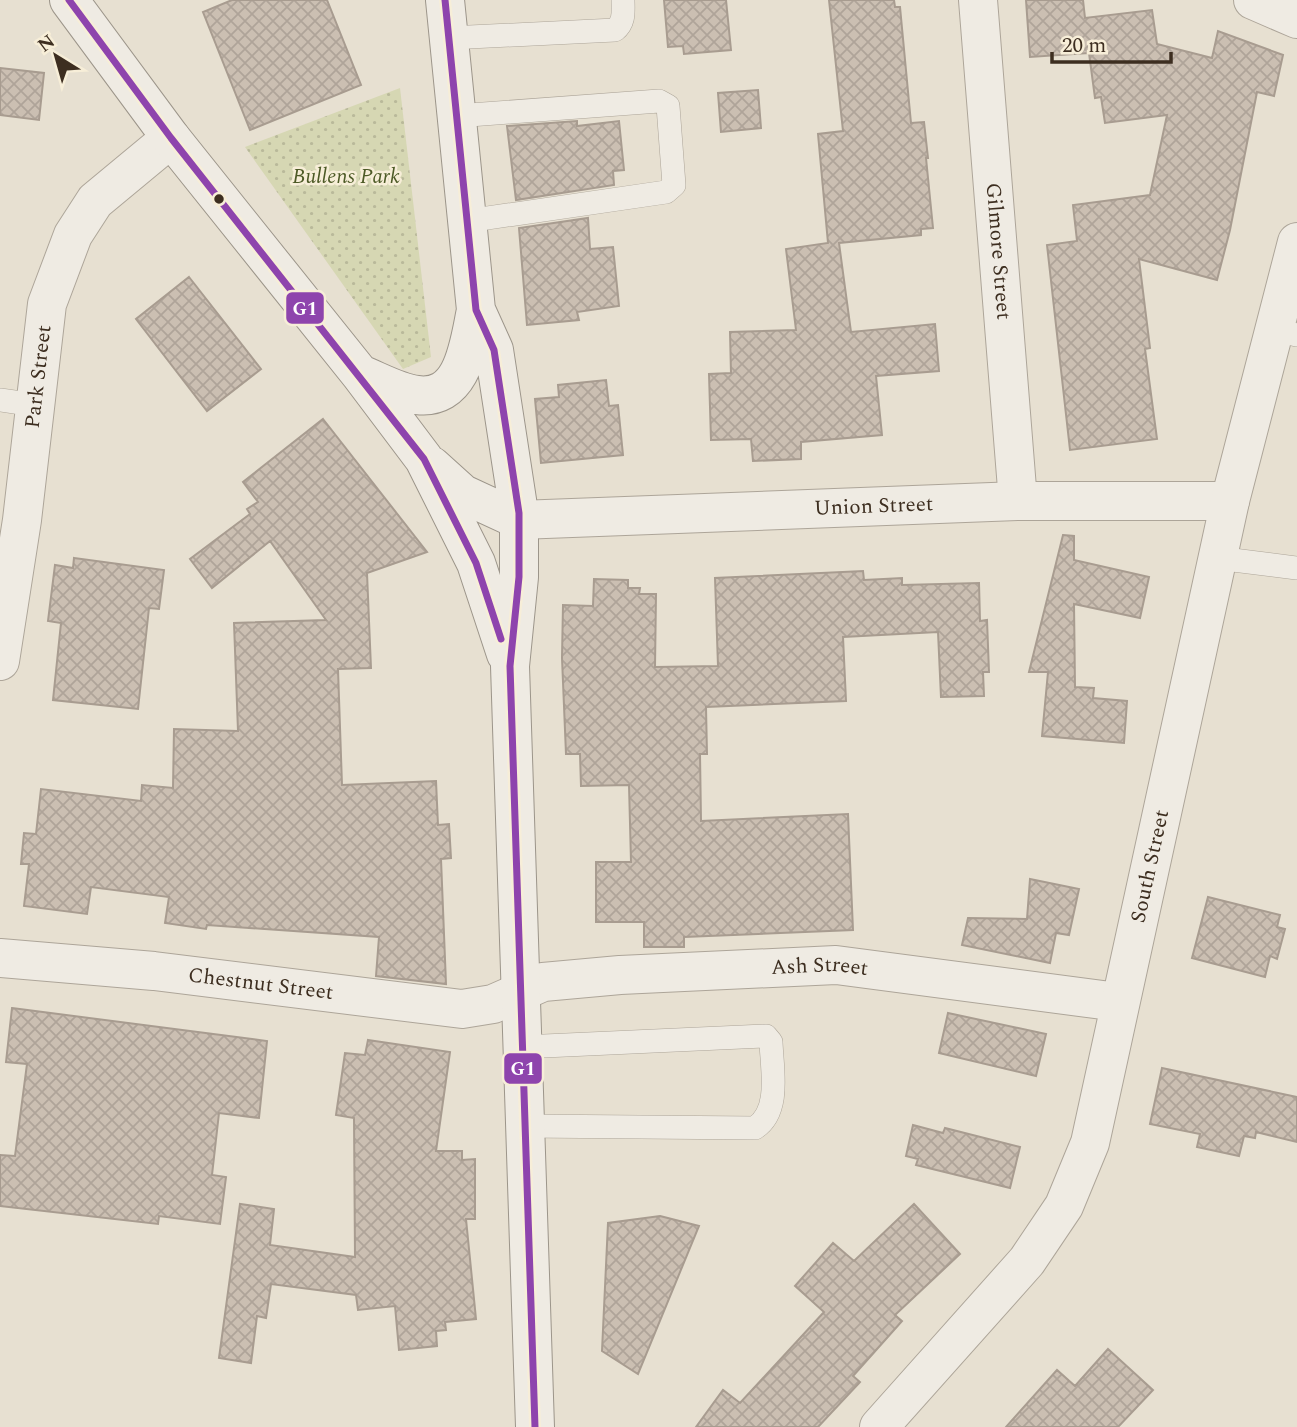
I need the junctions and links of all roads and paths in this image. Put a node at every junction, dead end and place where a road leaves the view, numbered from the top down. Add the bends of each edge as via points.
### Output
1 (445, 0) edge
2 (623, 0) edge
3 (978, 0) edge
4 (1253, 0) edge
5 (81, 4) edge
6 (1297, 19) edge
7 (449, 38) junction
8 (456, 116) junction
9 (171, 138) junction
10 (467, 221) junction
11 (1297, 242) edge
12 (476, 310) junction
13 (1285, 332) edge
14 (360, 374) junction
15 (18, 403) edge
16 (424, 459) junction
17 (1018, 501) junction
18 (1230, 501) junction
19 (519, 520) junction
20 (9, 546) edge
21 (1217, 558) junction
22 (1297, 568) edge
23 (0, 661) edge
24 (510, 666) junction
25 (0, 958) edge
26 (520, 992) junction
27 (1118, 1002) junction
28 (522, 1047) junction
29 (525, 1126) junction
30 (535, 1427) edge
31 (879, 1427) edge

1 - 7 street
2 - 7 lane via 621,26 615,30
3 - 17 street, Gilmore Street
4 - 6 street
5 - 9 street
7 - 8 street
8 - 10 street
8 - 10 lane via 659,101 668,106 674,185 666,192
9 - 14 street
9 - 15 street, Park Street via 95,201 73,235
10 - 12 street
11 - 13 street, South Street
12 - 14 street via 466,359 447,387 431,395 415,395
12 - 19 street via 494,350
13 - 18 street, South Street
14 - 16 street
15 - 20 street, Park Street
16 - 19 street via 463,494
16 - 24 street via 476,563
17 - 18 street, Union Street
17 - 19 street, Union Street
18 - 21 street, South Street
19 - 24 street via 519,577
20 - 23 street, Park Street
21 - 22 lane
21 - 27 street, South Street
24 - 26 street
25 - 26 street, Chestnut Street via 154,971 462,1009 493,1004
26 - 27 street, Ash Street via 543,982 620,975 836,965
26 - 28 street
27 - 31 street, South Street via 1090,1143 1063,1206 1027,1261
28 - 29 street
28 - 29 lane via 766,1035 771,1042 772,1106 755,1128
29 - 30 street

